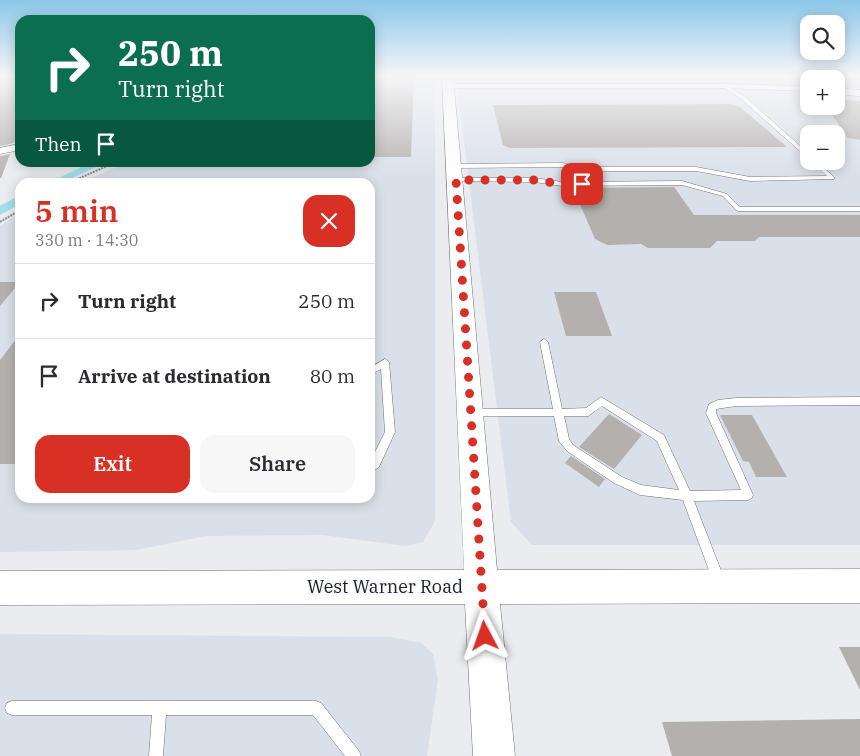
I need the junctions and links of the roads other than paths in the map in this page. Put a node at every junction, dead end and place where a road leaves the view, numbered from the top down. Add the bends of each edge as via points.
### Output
1 (450, 111) edge
2 (757, 111) edge
3 (15, 148) edge
4 (800, 149) edge
5 (0, 151) edge
6 (824, 170) edge
7 (455, 173) junction
8 (860, 209) edge
9 (544, 342) dead end
10 (385, 362) junction
11 (375, 363) edge
12 (375, 369) edge
13 (860, 401) edge
14 (558, 412) junction
15 (470, 413) junction
16 (375, 464) edge
17 (748, 495) joint
18 (687, 496) junction
19 (481, 586) junction
20 (721, 586) junction
21 (860, 586) edge
22 (0, 588) edge
23 (12, 708) dead end
24 (160, 708) junction
25 (156, 756) edge
26 (354, 756) edge
27 (494, 756) edge

1 - 7 main road
2 - 4 lane
3 - 5 street
6 - 7 lane via 832,178 750,179 696,169 575,169 563,165
7 - 8 lane via 562,184 682,183 725,195 738,209
7 - 15 main road
9 - 14 lane
10 - 11 lane
10 - 12 lane
10 - 16 lane via 390,432
13 - 17 lane via 761,402 712,407 711,414
14 - 15 lane
14 - 18 lane via 564,441 570,448 618,480 640,490
14 - 18 lane via 588,412 601,401 661,438
15 - 19 main road
17 - 18 lane
18 - 20 lane
19 - 20 main road, West Warner Road
19 - 22 main road, West Warner Road
19 - 27 main road
20 - 21 main road, West Warner Road
23 - 24 lane
24 - 25 lane
24 - 26 lane via 316,708

